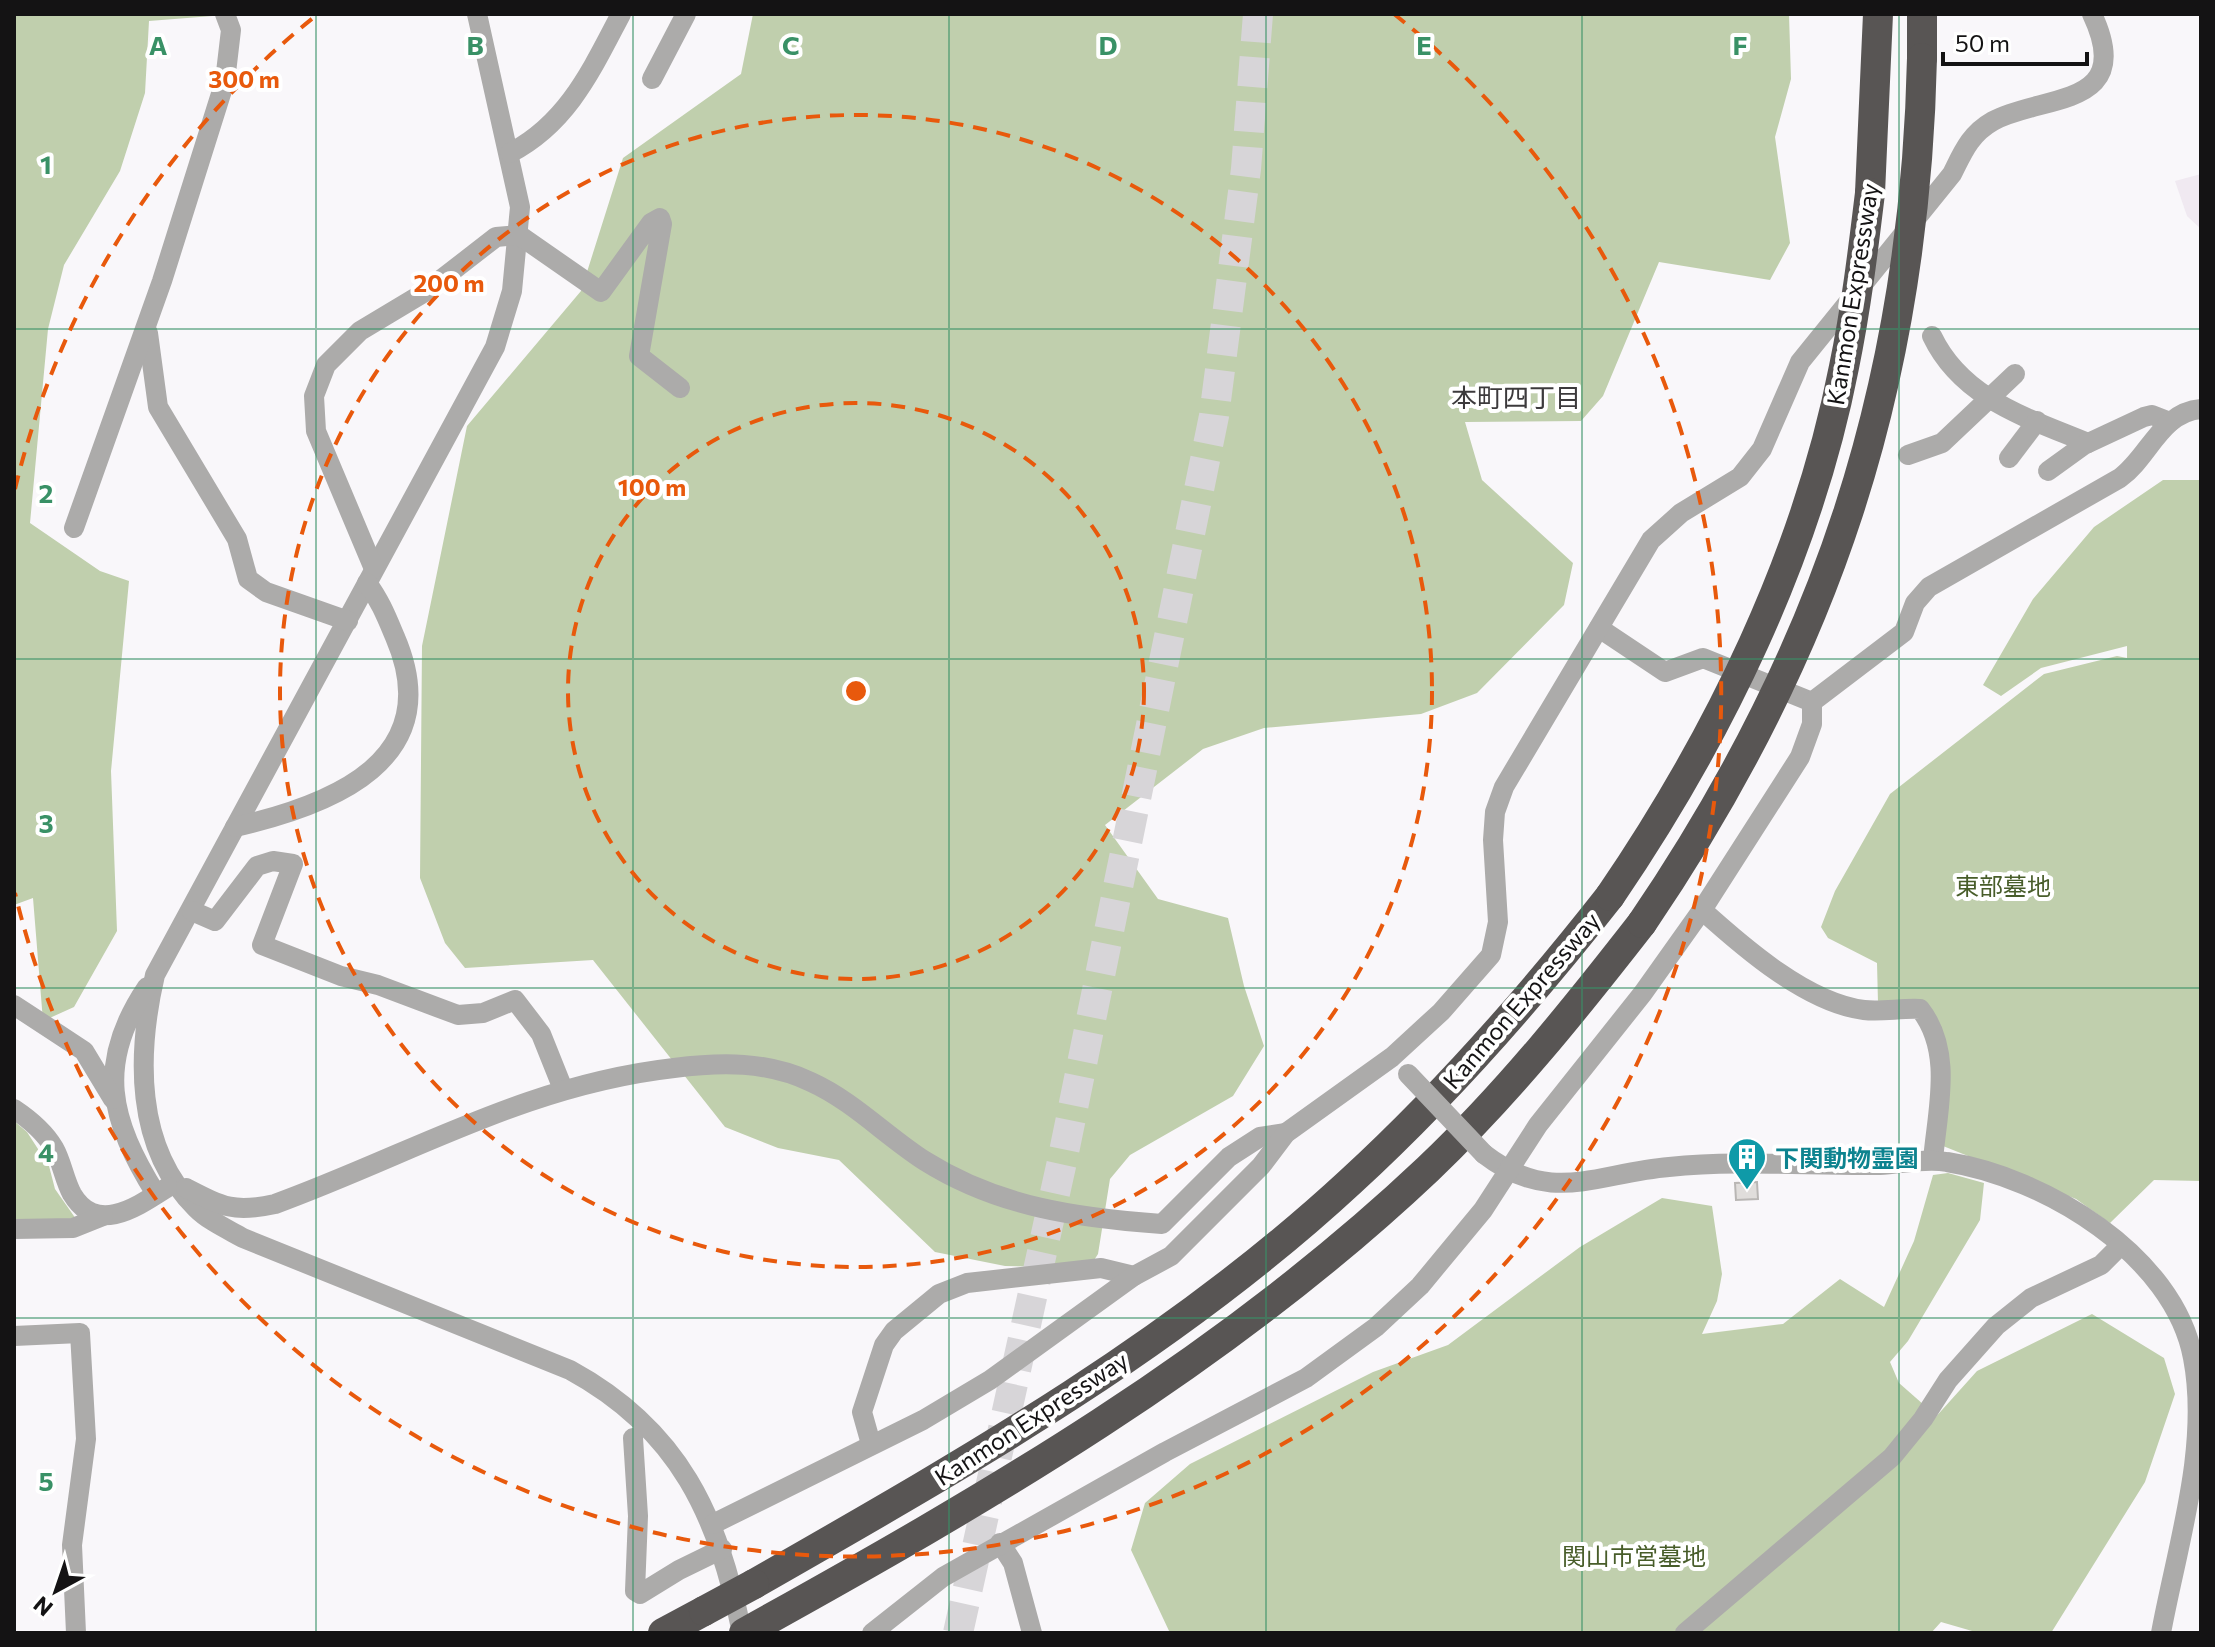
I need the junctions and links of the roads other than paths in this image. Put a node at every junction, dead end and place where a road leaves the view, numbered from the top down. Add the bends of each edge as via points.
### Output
1 (225, 14) edge
2 (477, 14) edge
3 (621, 14) edge
4 (686, 14) edge
5 (1863, 14) edge
6 (1878, 14) edge
7 (1922, 14) edge
8 (2092, 14) edge
9 (652, 79) dead end
10 (510, 153) junction
11 (1870, 193) junction
12 (519, 235) junction
13 (147, 326) junction
14 (1932, 336) dead end
15 (2015, 374) dead end
16 (680, 388) dead end
17 (1987, 399) junction
18 (2201, 409) edge
19 (2037, 421) junction
20 (2170, 422) junction
21 (2088, 443) junction
22 (1908, 455) dead end
23 (2009, 458) dead end
24 (2048, 471) dead end
25 (74, 528) dead end
26 (370, 576) junction
27 (348, 621) junction
28 (1599, 628) junction
29 (1812, 702) junction
30 (235, 827) junction
31 (1702, 910) junction
32 (192, 911) junction
33 (155, 975) junction
34 (14, 1005) edge
35 (1392, 1057) junction
36 (563, 1089) junction
37 (115, 1105) junction
38 (14, 1109) edge
39 (1286, 1133) junction
40 (1933, 1160) junction
41 (1508, 1173) junction
42 (175, 1183) junction
43 (156, 1194) junction
44 (103, 1216) junction
45 (14, 1229) edge
46 (2121, 1245) junction
47 (1134, 1276) junction
48 (14, 1336) edge
49 (633, 1438) dead end
50 (871, 1444) junction
51 (713, 1524) junction
52 (1000, 1543) junction
53 (722, 1549) junction
54 (750, 1629) edge
55 (76, 1633) edge
56 (663, 1633) edge
57 (872, 1633) edge
58 (1032, 1633) edge
59 (1685, 1633) edge
60 (2161, 1633) edge

1 - 13 street via 231,30 225,81
2 - 10 street
3 - 10 street via 597,64 569,104 532,142
4 - 9 street
5 - 11 highway
6 - 11 highway, Kanmon Expressway
7 - 54 highway, Kanmon Expressway, bridge via 1914,200 1903,290 1887,380 1851,507 1760,726 1713,813 1642,923 1496,1100 1428,1169 1288,1290 1158,1386 1025,1474
8 - 28 street via 2103,54 2095,77 2072,98 2009,115 1972,138 1952,174 1800,362 1748,469 1681,513 1651,540
10 - 12 street via 520,207
11 - 56 highway, Kanmon Expressway, bridge via 1844,369 1796,537 1686,777 1610,896 1537,988 1466,1069 1348,1184 1264,1255 1007,1437
12 - 16 street via 601,292 660,218 639,356
12 - 26 street via 512,291 495,347
12 - 26 street via 496,237 425,292 360,331 320,377 314,396 316,431
13 - 25 street
13 - 27 street via 158,407 237,539 248,579 266,592
14 - 17 street via 1947,365
15 - 17 street
17 - 19 street
17 - 22 street via 1942,443
18 - 20 street
19 - 21 street
19 - 23 street
20 - 21 street via 2144,417
20 - 29 street via 2120,478 1921,593 1904,632
21 - 24 street
26 - 27 street
26 - 30 street via 408,674 408,709 398,740 369,773 308,806
27 - 30 street
28 - 29 street via 1665,672 1703,658
28 - 35 street via 1526,745 1495,812 1498,922 1491,955
29 - 31 street via 1812,724 1800,757
30 - 32 street
31 - 40 street via 1770,968 1803,986 1865,1010 1920,1009 1931,1027 1940,1065
31 - 41 street via 1538,1125
32 - 33 street
32 - 36 street via 215,921 257,866 273,861 293,864 262,945 458,1015 483,1013 515,1000 541,1034
33 - 37 street via 117,1043
33 - 42 street via 141,1074 151,1125
34 - 37 street via 84,1051
35 - 39 street
35 - 41 street, bridge
36 - 39 street via 628,1073 694,1065 783,1071 832,1092 922,1159 976,1188 1054,1213 1162,1224 1229,1157 1260,1137
36 - 42 street via 275,1204 227,1209
37 - 43 street via 126,1140
38 - 44 street via 55,1149 82,1207
39 - 47 street via 1184,1245
40 - 41 street via 1880,1165 1744,1161 1665,1167 1575,1184
40 - 46 street via 1985,1172 2059,1202
41 - 52 street via 1420,1286 1330,1363
42 - 43 street
42 - 51 street via 197,1209 243,1238 522,1348 588,1380 659,1439
43 - 44 street via 136,1207
44 - 45 street via 73,1228
46 - 59 street via 2101,1265 2031,1298 2007,1317 1948,1380 1892,1457
46 - 60 street via 2179,1310 2194,1361 2191,1490
47 - 50 street via 990,1380
47 - 50 street via 1101,1268 967,1283 939,1294 884,1345 862,1412
48 - 55 street via 80,1333 86,1439 72,1545
49 - 53 street via 635,1591 640,1594
50 - 51 street
51 - 53 street
52 - 57 street via 943,1577
52 - 58 street via 1013,1563
53 - 54 street

